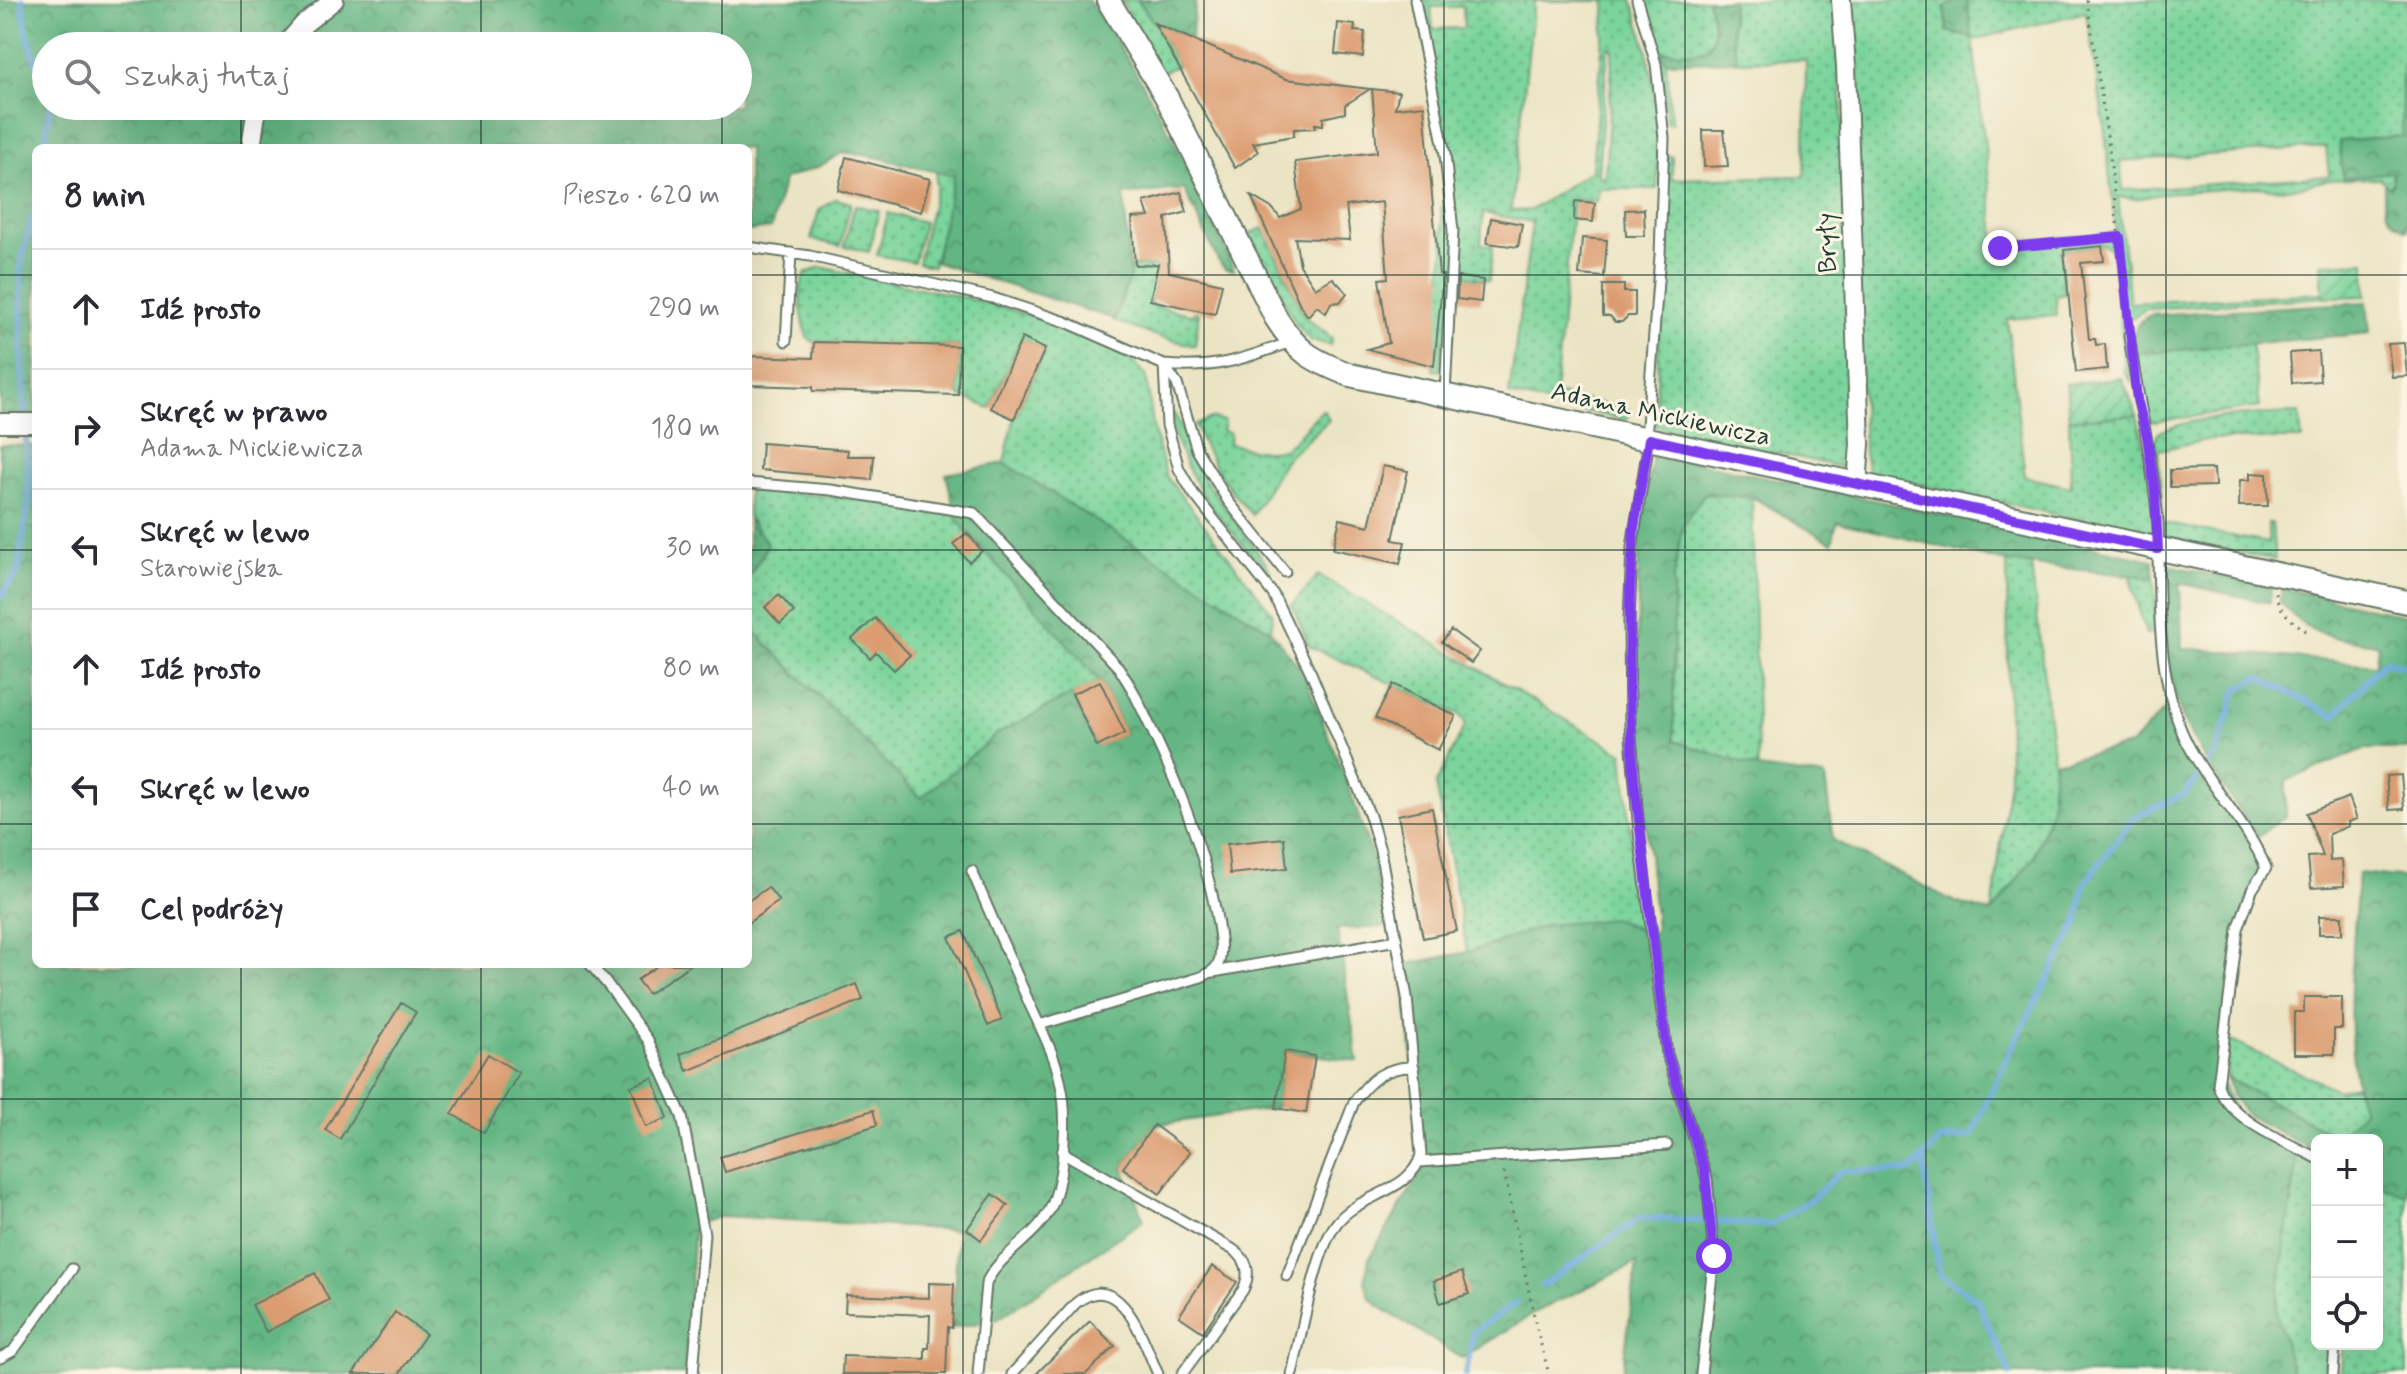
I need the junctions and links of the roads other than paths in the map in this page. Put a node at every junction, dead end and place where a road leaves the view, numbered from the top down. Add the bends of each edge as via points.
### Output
1 (334, 0) edge
2 (1108, 0) edge
3 (1415, 0) edge
4 (1637, 0) edge
5 (1841, 0) edge
6 (297, 32) edge
7 (255, 120) edge
8 (252, 144) edge
9 (752, 248) edge
10 (791, 253) junction
11 (2129, 335) road end
12 (786, 341) dead end
13 (1291, 342) junction
14 (1164, 365) junction
15 (1445, 395) junction
16 (6, 423) edge
17 (32, 423) edge
18 (1647, 439) junction
19 (752, 483) edge
20 (1857, 485) junction
21 (2158, 549) junction
22 (1285, 572) dead end
23 (2407, 602) edge
24 (972, 871) dead end
25 (1397, 940) junction
26 (593, 968) edge
27 (1213, 972) junction
28 (1039, 1025) junction
29 (1414, 1067) junction
30 (1667, 1145) dead end
31 (1062, 1152) junction
32 (2311, 1155) edge
33 (1419, 1162) junction
34 (72, 1269) dead end
35 (1287, 1276) dead end
36 (2335, 1350) edge
37 (0, 1358) edge
38 (693, 1374) edge
39 (978, 1374) edge
40 (1012, 1374) edge
41 (1158, 1374) edge
42 (1182, 1374) edge
43 (1292, 1374) edge
44 (1701, 1374) edge
45 (2333, 1374) edge

1 - 6 street
2 - 13 street, Adama Mickiewicza via 1167,98
3 - 15 lane via 1445,154 1453,231
4 - 18 lane via 1656,64 1664,138
5 - 20 street, Bryły via 1860,431
7 - 8 street
9 - 10 lane
10 - 12 lane
10 - 14 lane via 993,298 1066,322
11 - 21 lane via 2150,457
13 - 14 lane via 1220,365
13 - 15 street, Adama Mickiewicza via 1314,361 1350,375
14 - 22 lane via 1177,384 1197,450 1228,501
14 - 25 lane via 1167,425 1179,469 1267,583 1311,673 1370,816
15 - 18 street, Adama Mickiewicza
16 - 17 street
18 - 20 street, Adama Mickiewicza
18 - 44 lane via 1632,547 1630,724 1667,1054 1707,1179 1714,1256
19 - 27 lane via 964,509 981,520 1119,668 1132,689 1197,841 1212,891 1220,954
20 - 21 street, Adama Mickiewicza
21 - 23 street, Adama Mickiewicza
21 - 32 lane via 2161,639 2182,732 2266,868 2238,929 2220,1093 2236,1112
24 - 28 lane
25 - 27 lane
25 - 29 lane
26 - 38 lane via 648,1040 682,1116 704,1234
27 - 28 lane
28 - 31 lane via 1064,1100
29 - 33 lane
29 - 35 lane via 1389,1069 1354,1102
30 - 33 lane
31 - 39 lane via 1047,1215 986,1284
31 - 42 lane via 1232,1249 1245,1262 1243,1290
33 - 43 lane via 1333,1227
34 - 37 lane via 13,1351
36 - 45 lane
40 - 41 lane via 1076,1303 1101,1294 1130,1312

